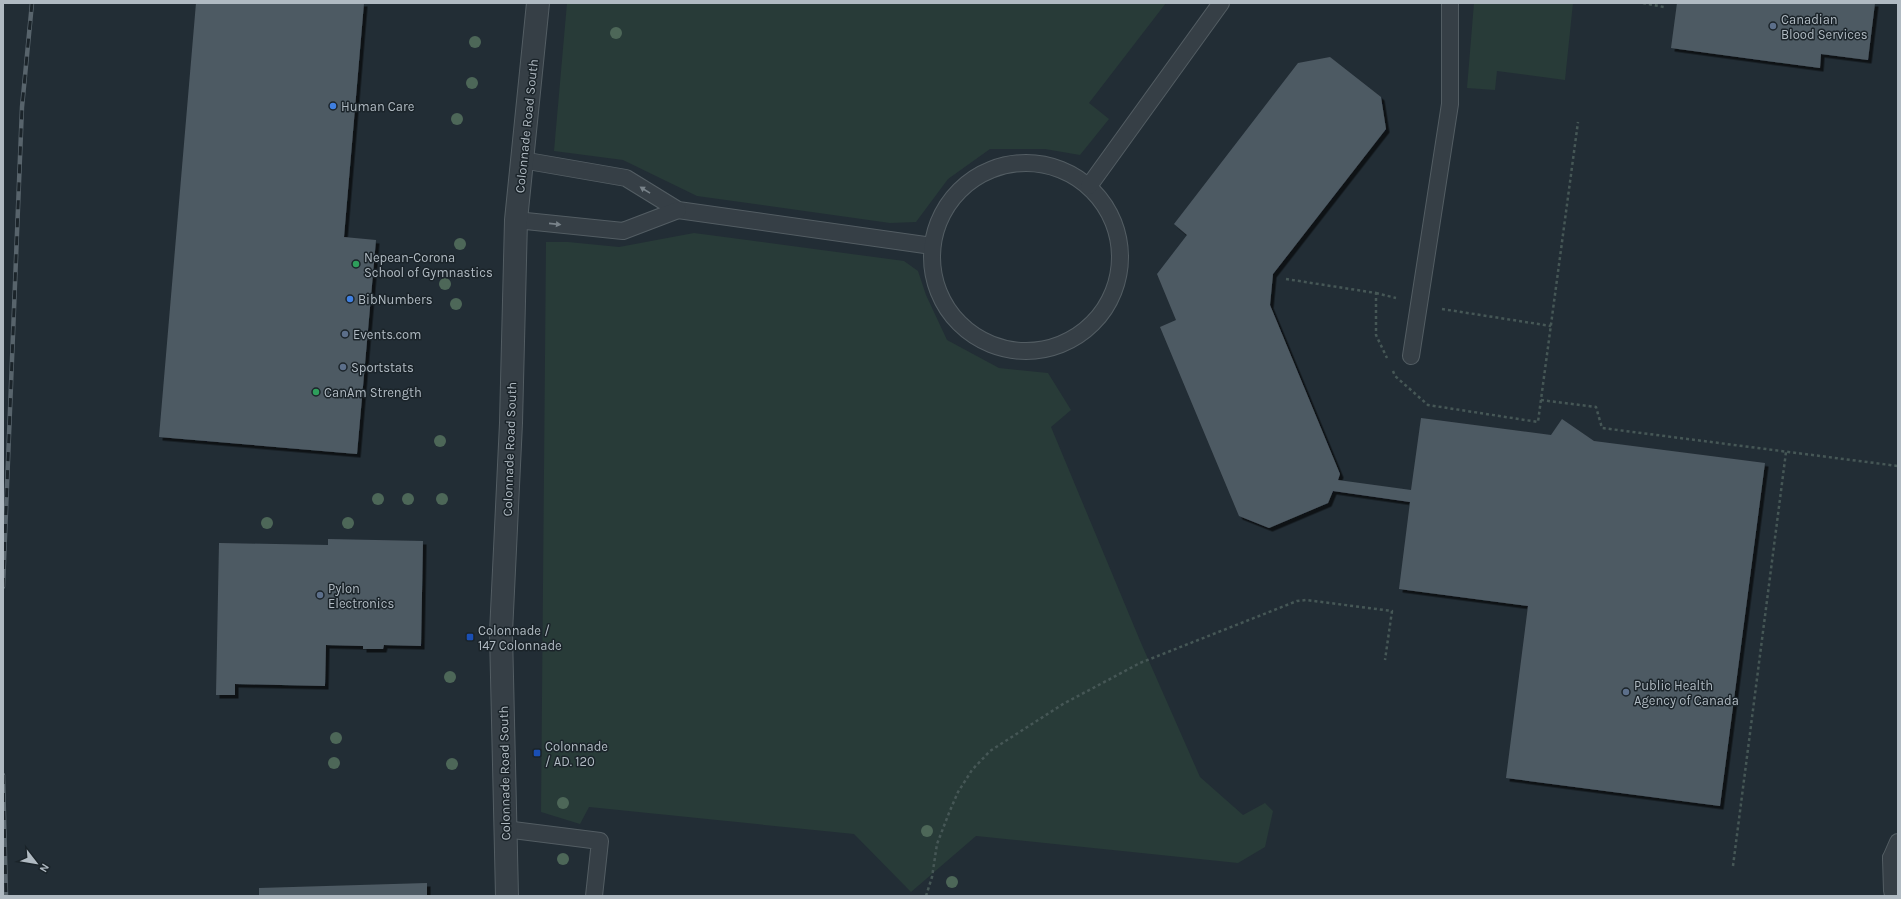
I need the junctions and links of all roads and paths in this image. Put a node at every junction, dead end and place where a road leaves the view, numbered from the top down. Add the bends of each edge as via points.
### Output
1 (538, 3) edge
2 (1221, 3) edge
3 (1450, 3) edge
4 (1643, 3) edge
5 (1664, 7) dead end
6 (1578, 122) dead end
7 (522, 160) junction
8 (1090, 186) junction
9 (678, 210) junction
10 (516, 220) junction
11 (932, 246) junction
12 (1286, 279) dead end
13 (1376, 293) junction
14 (1420, 304) junction
15 (1551, 326) junction
16 (1411, 356) dead end
17 (1389, 362) dead end
18 (1392, 369) dead end
19 (1541, 400) junction
20 (1786, 452) junction
21 (1898, 466) edge
22 (1385, 660) dead end
23 (505, 829) junction
24 (1898, 842) edge
25 (1894, 858) edge
26 (1733, 866) dead end
27 (507, 896) edge
28 (594, 896) edge
29 (926, 896) edge
30 (1897, 896) edge

1 - 7 street, Colonnade Road South
2 - 8 lane
3 - 14 lane via 1450,104
4 - 5 path
6 - 15 path
9 -> 7 lane via 626,178
7 - 10 street, Colonnade Road South
8 - 11 lane via 1060,169 1040,165 1026,163 993,169 964,186 942,214
8 - 11 lane via 1107,207 1118,232 1121,259 1116,286 1105,310 1086,331 1063,345 1031,352 998,348 969,333 947,309 934,279
10 -> 9 lane via 622,231
9 - 11 lane
10 - 23 street, Colonnade Road South via 511,423 501,633
12 - 13 path
13 - 14 path
13 - 17 path via 1376,335
14 - 15 path
14 - 16 lane
15 - 19 path
18 - 19 path via 1395,376 1428,406 1538,422
19 - 20 path via 1596,407 1602,428
20 - 21 path
20 - 26 path
22 - 29 path via 1392,611 1306,600 1297,601 1140,663 1063,704 990,751 972,770 948,813 937,844
23 - 27 street, Colonnade Road South
23 - 28 lane via 600,841
24 - 25 lane
25 - 30 lane via 1892,891

